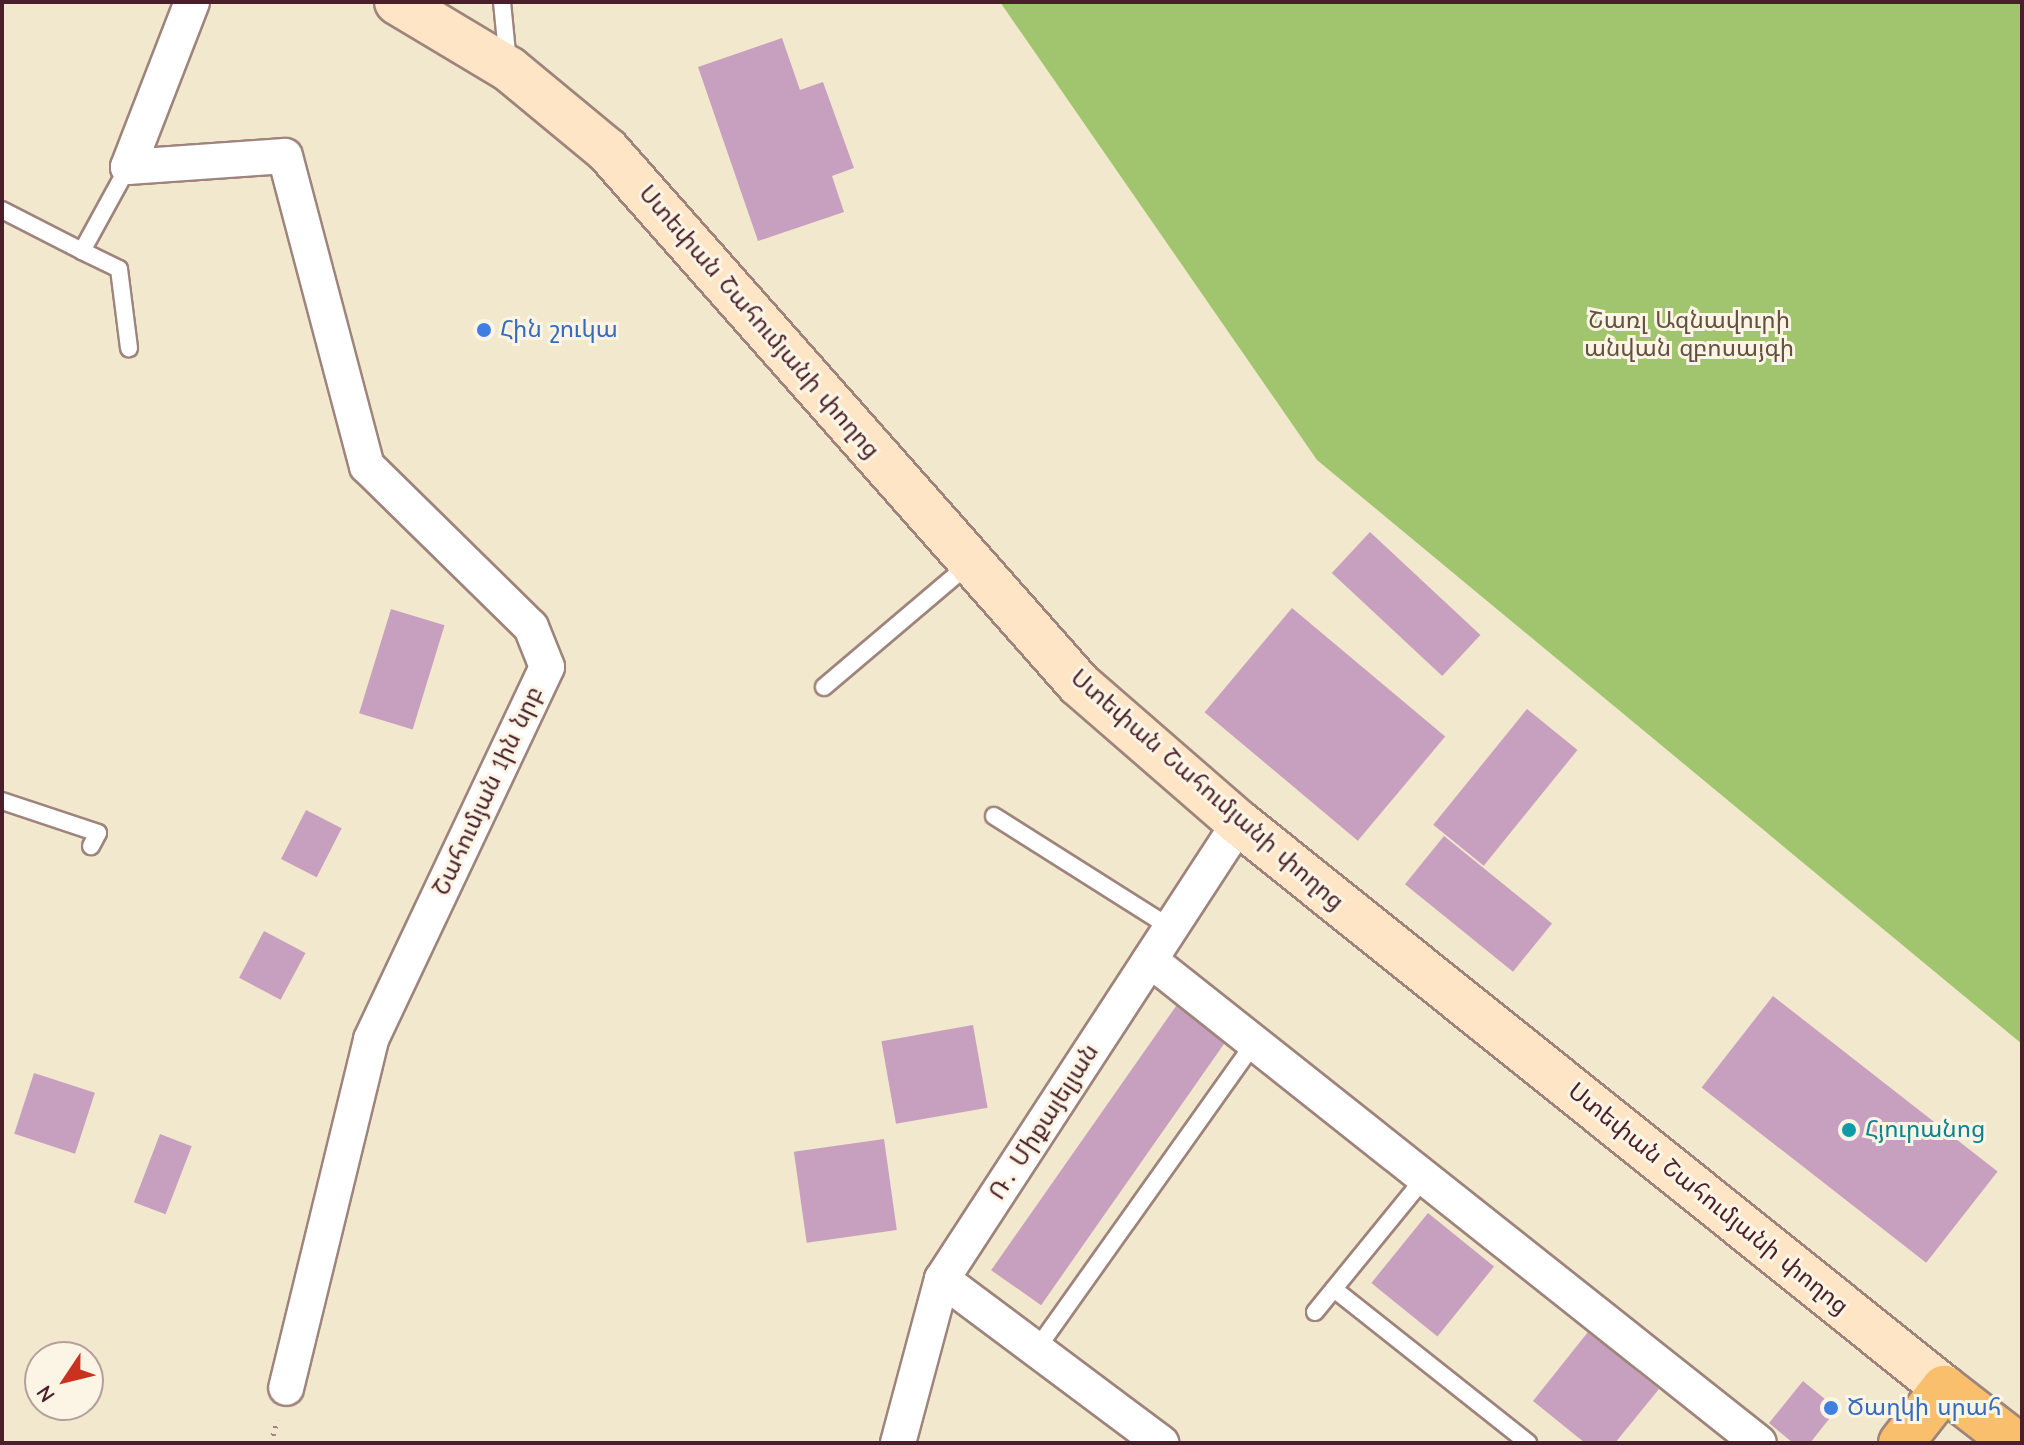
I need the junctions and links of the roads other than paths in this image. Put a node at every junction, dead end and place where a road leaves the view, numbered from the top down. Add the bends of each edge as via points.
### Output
1 (192, 2) edge
2 (397, 2) edge
3 (502, 2) edge
4 (509, 69) junction
5 (128, 167) junction
6 (2, 210) edge
7 (82, 251) junction
8 (129, 348) dead end
9 (971, 562) junction
10 (824, 687) dead end
11 (2, 801) edge
12 (994, 816) dead end
13 (1239, 823) junction
14 (91, 846) dead end
15 (1171, 928) junction
16 (1150, 960) junction
17 (1255, 1042) junction
18 (1425, 1177) junction
19 (942, 1279) junction
20 (1334, 1289) junction
21 (1315, 1312) dead end
22 (1036, 1350) junction
23 (286, 1388) dead end
24 (1944, 1388) junction
25 (1738, 1437) edge
26 (898, 1443) edge
27 (1161, 1443) edge
28 (1528, 1443) edge
29 (1901, 1443) edge
30 (2015, 1443) edge

1 - 5 street
2 - 4 main road, Ստեփան Շահումյանի փողոց
3 - 4 lane
4 - 9 main road, Ստեփան Շահումյանի փողոց via 607,150
5 - 7 lane
5 - 23 street, Շահումյան 1ին նրբ via 285,156 367,466 531,627 547,667 371,1040
6 - 7 lane
7 - 8 lane via 119,269
9 - 10 lane
9 - 13 main road, Ստեփան Շահումյանի փողոց via 1079,684
11 - 14 lane via 98,833
12 - 15 lane
13 - 15 street, Ռ․ Միքայելյան
13 - 24 main road, Ստեփան Շահումյանի փողոց
15 - 16 street, Ռ․ Միքայելյան
16 - 17 street
16 - 19 street, Ռ․ Միքայելյան
17 - 18 street
17 - 22 lane
18 - 20 lane
18 - 25 street
19 - 22 street
19 - 26 street, Ռ․ Միքայելյան
20 - 21 lane
20 - 28 lane
22 - 27 street
24 - 29 main road
24 - 30 main road, Ստեփան Շահումյանի փողոց

